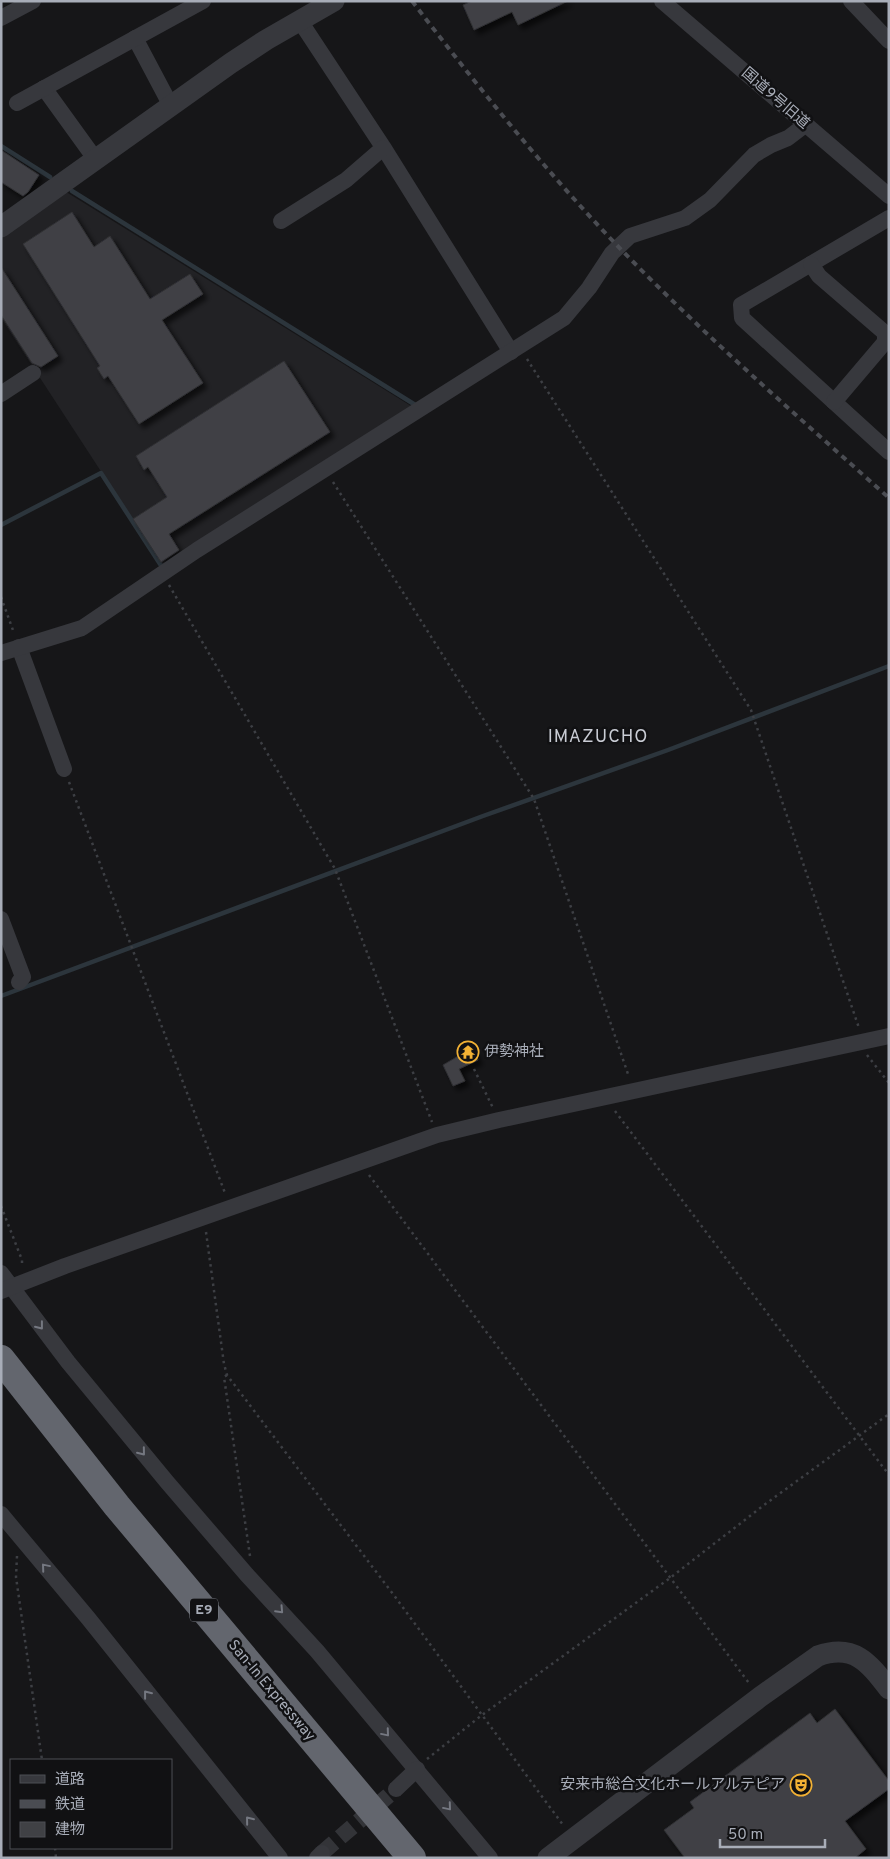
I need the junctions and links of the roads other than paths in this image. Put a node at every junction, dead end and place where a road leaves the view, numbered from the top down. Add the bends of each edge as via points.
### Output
1 (33, 1) edge
2 (203, 1) edge
3 (662, 1) edge
4 (851, 1) edge
5 (329, 3) edge
6 (1, 18) edge
7 (300, 20) junction
8 (135, 38) junction
9 (889, 41) edge
10 (44, 88) junction
11 (17, 103) dead end
12 (171, 106) junction
13 (805, 125) junction
14 (383, 148) junction
15 (96, 160) junction
16 (889, 196) edge
17 (889, 218) edge
18 (281, 221) dead end
19 (1, 227) edge
20 (812, 264) junction
21 (515, 350) junction
22 (33, 373) dead end
23 (1, 394) edge
24 (834, 402) junction
25 (889, 452) edge
26 (19, 647) junction
27 (1, 653) edge
28 (64, 769) road end
29 (1, 919) edge
30 (19, 982) dead end
31 (889, 1036) edge
32 (1, 1273) edge
33 (12, 1287) edge
34 (1, 1359) edge
35 (1, 1373) edge
36 (1, 1514) edge
37 (889, 1689) edge
38 (421, 1765) junction
39 (396, 1789) tunnel mouth
40 (280, 1858) edge
41 (400, 1858) edge
42 (412, 1858) edge
43 (490, 1858) edge
44 (548, 1858) edge

1 - 6 street
2 - 8 street
3 - 13 street, 国道9号旧道
4 - 9 street
5 - 7 street
7 - 12 street
7 - 14 street
8 - 10 street
8 - 12 street
10 - 11 street
10 - 15 street
12 - 15 street
13 - 16 street, 国道9号旧道
13 - 21 street via 788,138 754,155 710,200 685,218 630,236 612,253 568,314
14 - 18 street via 346,180
14 - 21 street
15 - 19 street
17 - 20 street
20 - 24 street via 819,276 885,333 886,342
20 - 24 street via 741,305 742,318
21 - 26 street via 162,573 82,628
22 - 23 street
24 - 25 street
26 - 27 street
26 - 28 street
29 - 30 street via 23,977
31 - 33 street via 437,1135
32 - 33 street
33 -> 38 street via 154,1467
34 - 42 highway, San-In Expressway / E9 via 116,1506
35 - 41 highway, San-In Expressway / E9 via 110,1512
40 -> 36 street
37 - 44 street via 868,1663 850,1653 826,1653 809,1661
38 - 39 street
38 -> 43 street

